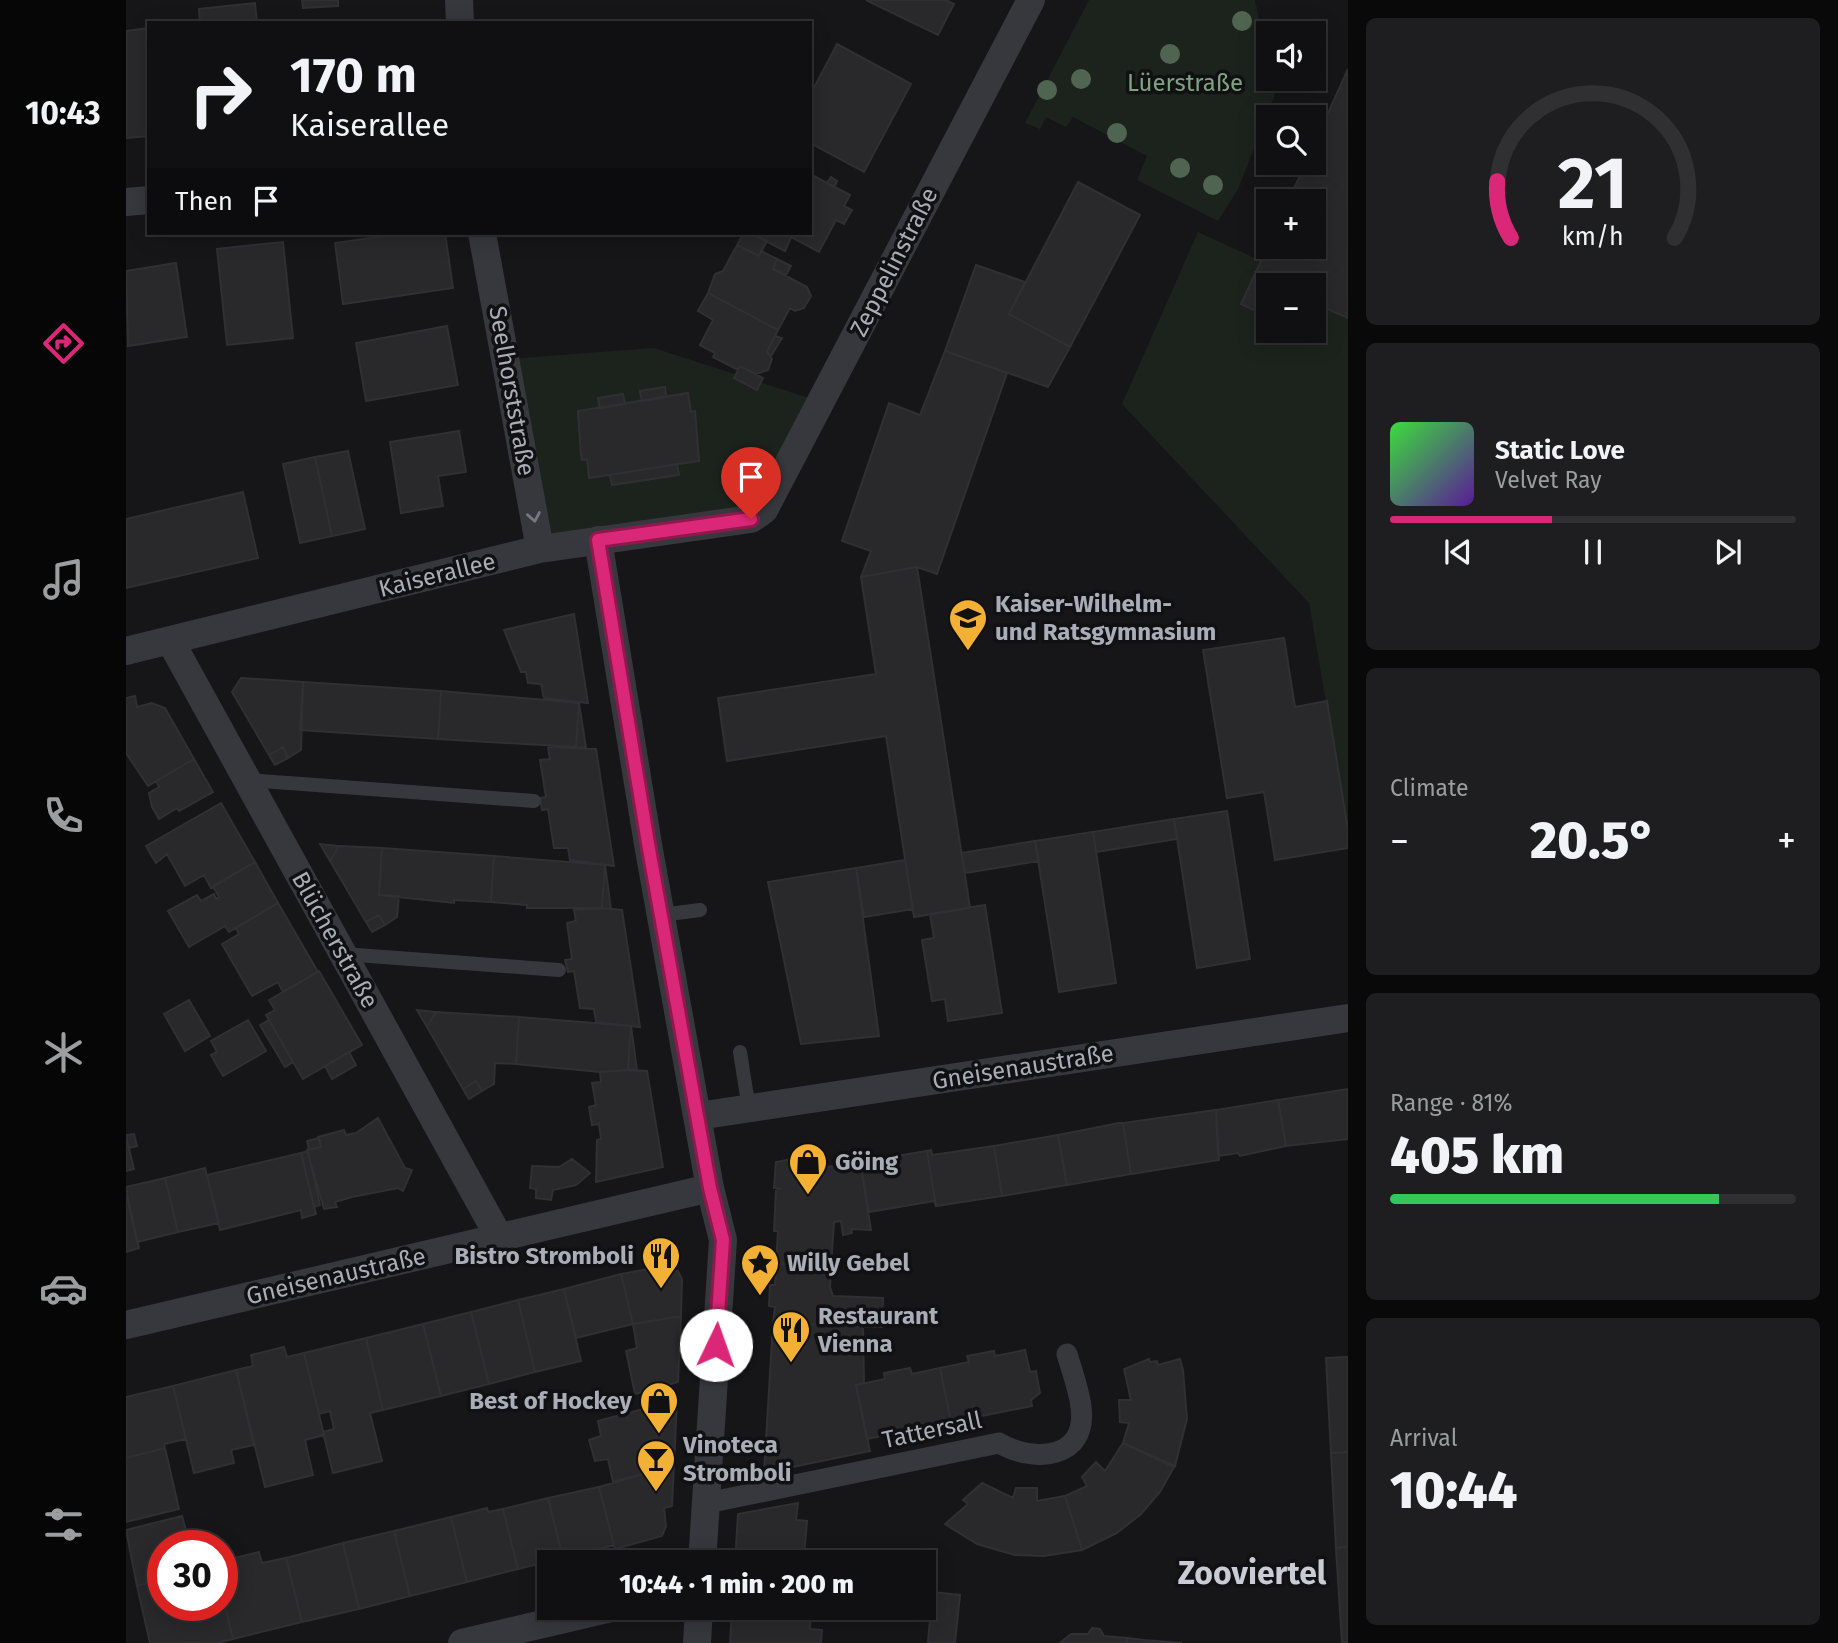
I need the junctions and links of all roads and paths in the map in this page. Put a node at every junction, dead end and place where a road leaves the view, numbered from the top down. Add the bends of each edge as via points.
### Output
1 (458, 0) edge
2 (1031, 0) edge
3 (460, 21) edge
4 (147, 200) edge
5 (126, 202) edge
6 (482, 235) edge
7 (751, 519) joint
8 (598, 540) junction
9 (540, 549) junction
10 (171, 642) junction
11 (126, 651) edge
12 (247, 780) junction
13 (534, 801) dead end
14 (700, 911) dead end
15 (661, 915) junction
16 (343, 954) junction
17 (559, 970) dead end
18 (1348, 1018) edge
19 (740, 1052) dead end
20 (749, 1109) junction
21 (698, 1116) junction
22 (710, 1188) junction
23 (499, 1237) junction
24 (126, 1325) edge
25 (1067, 1354) dead end
26 (707, 1503) junction
27 (703, 1550) edge
28 (560, 1620) edge
29 (698, 1620) edge
30 (461, 1643) edge
31 (697, 1643) edge

1 - 3 street
2 - 7 street, Zeppelinstraße via 764,510
4 - 5 street
6 -> 9 street, Seelhorststraße
7 - 8 street, Kaiserallee
8 - 9 street, Kaiserallee
8 - 15 street
9 - 10 street, Kaiserallee
10 - 11 street, Kaiserallee
10 - 12 street, Blücherstraße
12 - 13 lane
12 - 16 street, Blücherstraße
14 - 15 lane
15 - 21 street
16 - 17 lane
16 - 23 street, Blücherstraße
18 - 20 street, Gneisenaustraße
19 - 20 lane
20 - 21 street, Gneisenaustraße
21 - 22 street
22 - 23 street, Gneisenaustraße
22 - 26 street via 723,1240
23 - 24 street, Gneisenaustraße
25 - 26 street, Tattersall via 1082,1409 1078,1435 1064,1449 1043,1457 999,1443
26 - 27 street
28 - 30 street
29 - 31 street

